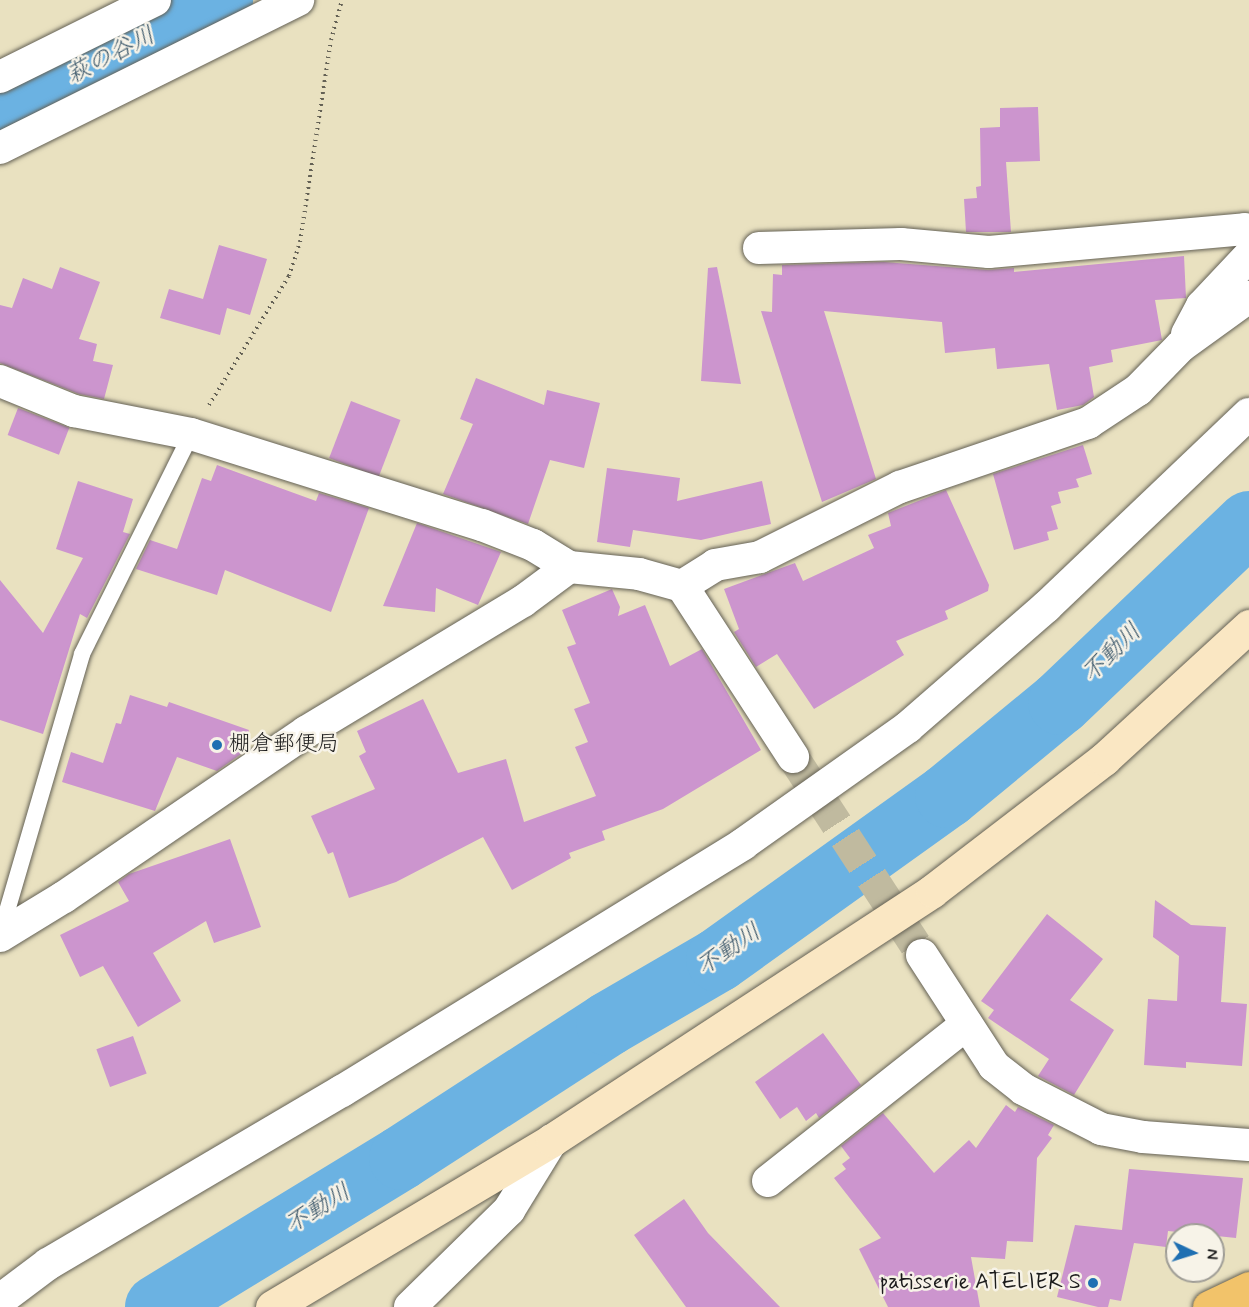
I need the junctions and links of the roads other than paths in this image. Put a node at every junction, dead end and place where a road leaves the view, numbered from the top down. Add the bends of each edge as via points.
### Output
1 (155, 0) edge
2 (298, 0) edge
3 (0, 77) edge
4 (0, 148) edge
5 (1249, 232) edge
6 (759, 248) dead end
7 (1249, 256) edge
8 (1249, 297) edge
9 (1181, 346) junction
10 (0, 381) edge
11 (1249, 414) edge
12 (191, 434) junction
13 (569, 567) junction
14 (682, 586) junction
15 (1249, 626) edge
16 (793, 757) tunnel mouth
17 (0, 935) edge
18 (922, 955) tunnel mouth
19 (967, 1024) junction
20 (552, 1140) junction
21 (1249, 1145) edge
22 (768, 1180) dead end
23 (1249, 1288) edge
24 (0, 1300) edge
25 (272, 1307) edge
26 (411, 1307) edge
27 (1209, 1307) edge

1 - 3 street
2 - 4 street
5 - 6 street via 1245,229 989,252 901,244
7 - 9 street via 1202,306
8 - 9 street
9 - 14 street via 1138,390 1088,423 900,487 760,557 715,565
10 - 12 street via 74,411
11 - 24 street via 1046,607 908,727 753,837 352,1085 48,1264
12 - 13 street via 482,525 533,545
12 - 17 lane via 82,654
13 - 14 street via 639,574
13 - 17 street via 523,601 306,732 64,897
14 - 16 street
15 - 20 street via 1104,759 932,891
18 - 19 street
19 - 21 street via 994,1066 1023,1089 1101,1129 1143,1137
19 - 22 street
20 - 25 street
20 - 26 street via 508,1210
23 - 27 main road

